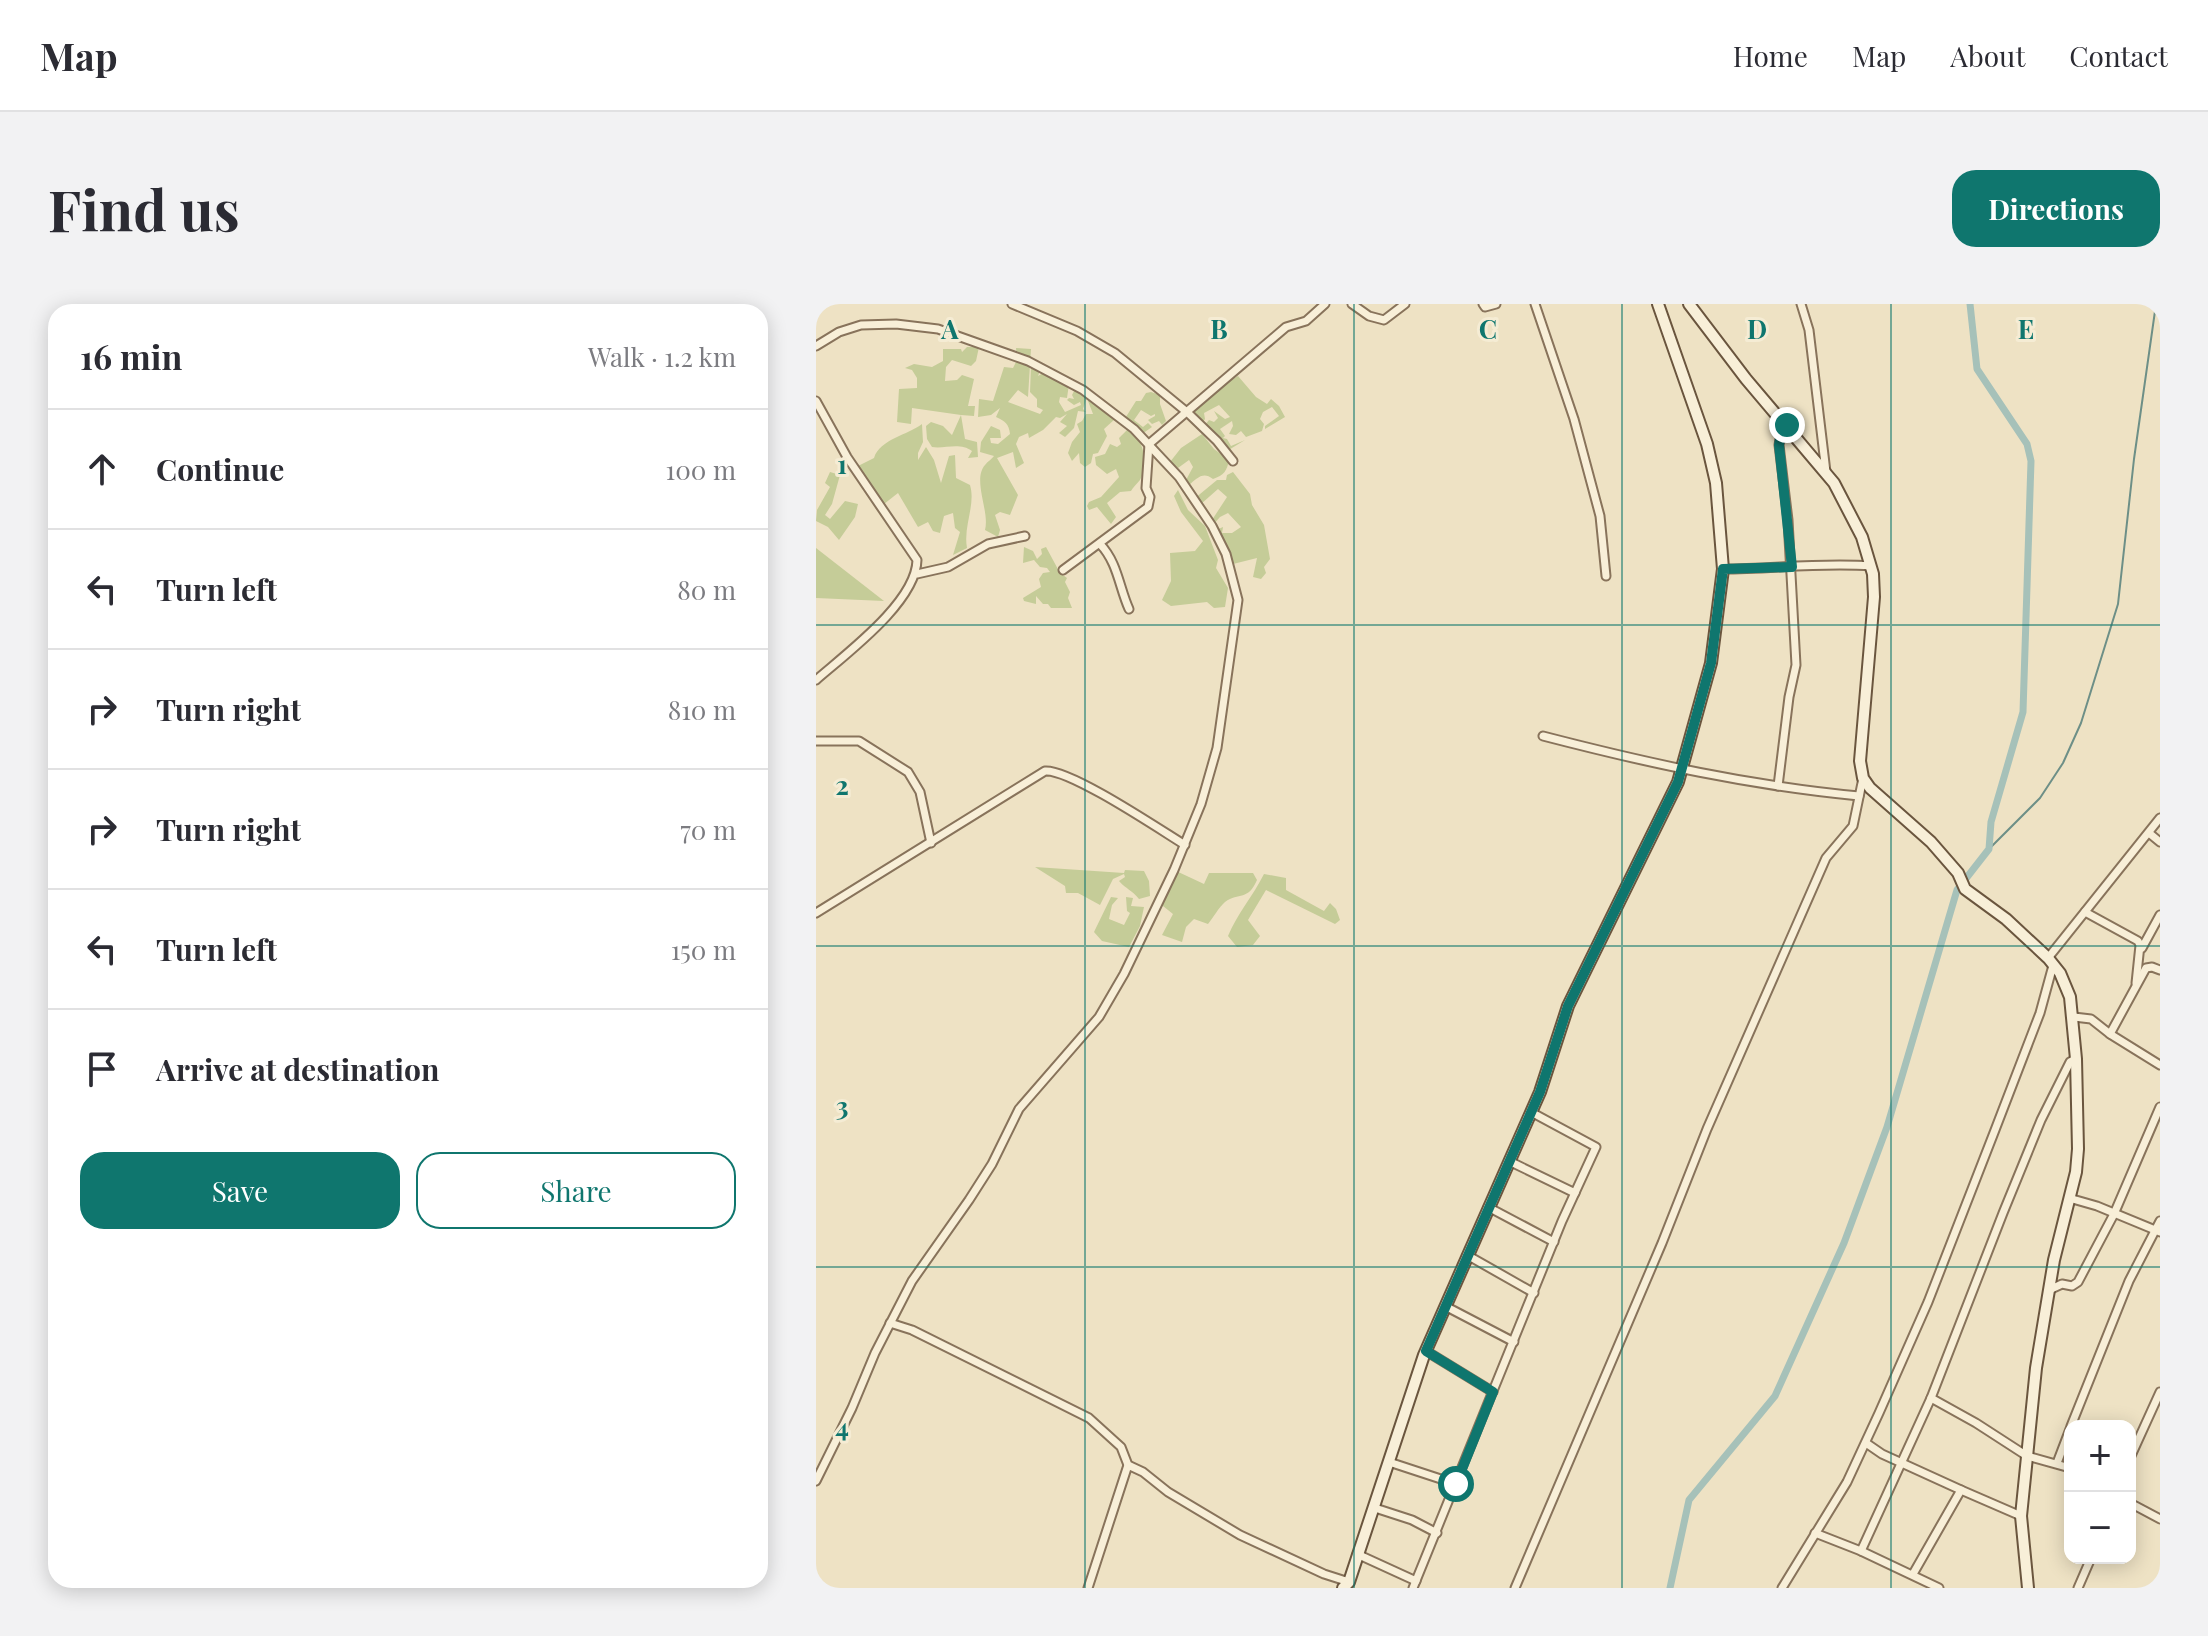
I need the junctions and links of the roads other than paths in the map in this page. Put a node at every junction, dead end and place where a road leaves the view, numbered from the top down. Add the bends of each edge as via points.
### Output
1 (1012, 304) edge
2 (1325, 304) edge
3 (1352, 304) edge
4 (1389, 304) edge
5 (1483, 304) edge
6 (1496, 304) edge
7 (1535, 304) edge
8 (1658, 304) edge
9 (1689, 304) edge
10 (1801, 304) edge
11 (1402, 307) edge
12 (816, 346) edge
13 (816, 401) edge
14 (1188, 413) junction
15 (1783, 421) junction
16 (1149, 444) junction
17 (1233, 461) dead end
18 (1826, 472) junction
19 (1025, 536) dead end
20 (1100, 544) junction
21 (1871, 566) junction
22 (1792, 567) junction
23 (1723, 569) junction
24 (1063, 570) dead end
25 (917, 574) junction
26 (1606, 576) dead end
27 (1129, 609) dead end
28 (816, 680) edge
29 (1543, 736) dead end
30 (816, 741) edge
31 (1681, 770) junction
32 (1863, 778) junction
33 (1778, 786) junction
34 (1859, 796) junction
35 (2160, 818) edge
36 (2149, 833) junction
37 (2160, 842) edge
38 (931, 843) junction
39 (1185, 845) junction
40 (2085, 912) junction
41 (816, 913) edge
42 (2160, 915) edge
43 (2139, 959) junction
44 (2052, 962) junction
45 (2160, 970) edge
46 (2136, 983) junction
47 (2074, 1017) junction
48 (2110, 1034) junction
49 (2076, 1059) junction
50 (2160, 1065) edge
51 (2160, 1107) edge
52 (1531, 1112) junction
53 (1509, 1161) junction
54 (1575, 1193) junction
55 (2069, 1198) junction
56 (1488, 1207) junction
57 (2114, 1214) junction
58 (2160, 1221) edge
59 (2158, 1231) edge
60 (1554, 1242) junction
61 (1467, 1255) junction
62 (2049, 1290) junction
63 (1534, 1293) junction
64 (1445, 1306) junction
65 (890, 1323) junction
66 (1514, 1342) junction
67 (1426, 1351) junction
68 (1493, 1392) junction
69 (2160, 1392) edge
70 (1931, 1398) junction
71 (2073, 1420) edge
72 (1866, 1443) junction
73 (2064, 1444) edge
74 (2136, 1445) edge
75 (2027, 1456) junction
76 (1389, 1462) junction
77 (1901, 1462) junction
78 (2057, 1463) junction
79 (1128, 1465) junction
80 (2064, 1466) edge
81 (816, 1481) edge
82 (1456, 1484) junction
83 (1961, 1490) junction
84 (2136, 1506) edge
85 (1375, 1508) junction
86 (2021, 1516) junction
87 (2160, 1519) edge
88 (1437, 1533) junction
89 (1815, 1533) junction
90 (1861, 1551) junction
91 (1357, 1554) junction
92 (2088, 1564) edge
93 (1913, 1574) junction
94 (1346, 1585) edge
95 (1415, 1585) edge
96 (1088, 1588) edge
97 (1515, 1588) edge
98 (1782, 1588) edge
99 (1939, 1588) edge
100 (2028, 1588) edge
101 (2078, 1588) edge

1 - 14 street via 1115,353
2 - 14 street via 1306,321 1281,330
3 - 11 street via 1384,320
4 - 11 street
5 - 6 street
7 - 26 street via 1600,516
8 - 23 main road via 1707,444
9 - 15 main road
10 - 18 street via 1809,330
12 - 16 street via 861,325 921,326 953,333 1028,361 1083,390
13 - 25 street via 917,560
14 - 16 street
14 - 17 street
15 - 18 main road
15 - 22 street via 1779,445
16 - 20 street via 1148,507
16 - 39 street via 1212,526 1238,600 1217,748
18 - 21 main road via 1845,501
19 - 25 street via 988,544 948,567
20 - 24 street
20 - 27 street via 1110,555
21 - 22 street
21 - 32 main road via 1874,597 1860,761
22 - 23 street
22 - 33 street via 1796,665
23 - 31 main road via 1711,663
25 - 28 street via 899,601
29 - 31 street
30 - 38 street via 859,741 908,772 920,792
31 - 33 street
31 - 52 main road via 1568,1006
32 - 34 street
32 - 44 main road via 1931,842 1965,889
33 - 34 street
34 - 97 street via 1853,826 1820,870 1707,1129
35 - 36 street
36 - 37 street
36 - 40 street
38 - 39 street via 1050,770
38 - 41 street
39 - 65 street via 1099,1017 1019,1109 992,1164 912,1281
40 - 43 street via 2138,941
40 - 44 street
42 - 43 street
43 - 46 street
44 - 47 main road
44 - 72 street via 2032,1036
45 - 46 street via 2146,968
46 - 48 street
47 - 48 street via 2091,1019
47 - 49 main road
48 - 50 street
49 - 55 main road via 2078,1149
49 - 70 street via 2041,1120
51 - 57 street
52 - 53 main road
52 - 54 street via 1596,1147
53 - 54 street
53 - 56 main road
54 - 60 street
55 - 57 street
55 - 62 main road
56 - 60 street
56 - 61 main road
57 - 59 street
57 - 62 street via 2078,1282
58 - 59 street
59 - 71 street via 2129,1281
60 - 63 street
61 - 63 street
61 - 64 main road
62 - 75 main road
63 - 66 street
64 - 66 street
64 - 67 main road
65 - 79 street via 1089,1418 1121,1447
65 - 81 street
66 - 68 street
67 - 68 street
67 - 76 main road
68 - 82 street
69 - 74 street
70 - 75 street
70 - 77 street
72 - 77 street
72 - 89 street
73 - 78 street
75 - 78 street
75 - 86 main road
76 - 82 street
76 - 85 main road
77 - 83 street
77 - 90 street
78 - 80 street
79 - 94 street via 1253,1542
79 - 96 street
82 - 88 street
83 - 86 street
83 - 93 street
84 - 87 street
85 - 88 street
85 - 91 main road
86 - 100 main road
88 - 95 street
89 - 90 street
89 - 98 street
90 - 93 street
91 - 94 main road
91 - 95 street
92 - 101 street
93 - 99 street

